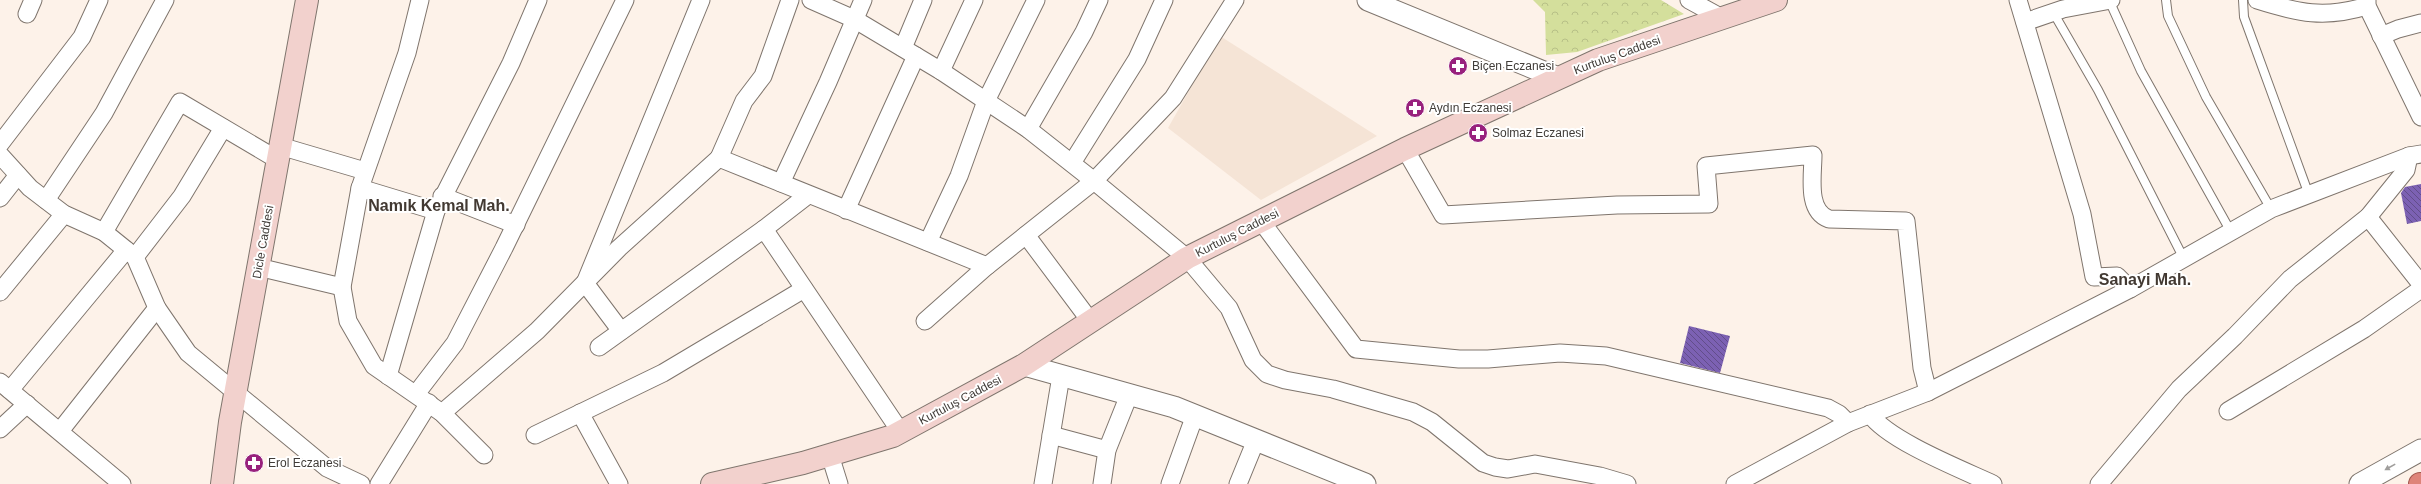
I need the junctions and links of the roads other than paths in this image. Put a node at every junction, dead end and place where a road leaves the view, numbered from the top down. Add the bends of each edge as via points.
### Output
1 (99, 0) edge
2 (165, 0) edge
3 (307, 0) edge
4 (420, 0) edge
5 (538, 0) edge
6 (625, 0) edge
7 (702, 0) edge
8 (790, 0) edge
9 (811, 0) edge
10 (863, 0) edge
11 (923, 0) edge
12 (974, 0) edge
13 (1036, 0) edge
14 (1099, 0) edge
15 (1164, 0) edge
16 (1235, 0) edge
17 (1368, 0) edge
18 (1689, 0) edge
19 (1776, 0) edge
20 (2018, 0) edge
21 (2110, 0) edge
22 (2166, 0) edge
23 (2242, 0) edge
24 (2257, 0) edge
25 (2367, 3) edge
26 (2054, 12) junction
27 (1722, 18) junction
28 (854, 19) junction
29 (2025, 22) junction
30 (2421, 24) edge
31 (2382, 36) junction
32 (909, 52) junction
33 (941, 71) junction
34 (1558, 78) junction
35 (986, 100) junction
36 (2421, 117) edge
37 (223, 128) junction
38 (1028, 129) junction
39 (0, 144) edge
40 (1405, 148) junction
41 (279, 153) junction
42 (0, 155) edge
43 (2415, 155) edge
44 (719, 158) junction
45 (1072, 163) junction
46 (365, 171) junction
47 (18, 176) junction
48 (1094, 181) junction
49 (781, 183) junction
50 (360, 188) junction
51 (808, 195) junction
52 (2309, 195) junction
53 (0, 198) edge
54 (46, 200) junction
55 (439, 204) junction
56 (2270, 209) junction
57 (846, 210) junction
58 (64, 214) junction
59 (2368, 217) junction
60 (1261, 221) junction
61 (516, 225) junction
62 (764, 229) junction
63 (104, 232) junction
64 (2232, 232) junction
65 (1026, 235) junction
66 (928, 242) junction
67 (130, 254) junction
68 (1187, 258) junction
69 (2184, 258) junction
70 (987, 266) junction
71 (258, 267) junction
72 (585, 283) junction
73 (2421, 284) edge
74 (342, 287) junction
75 (804, 289) junction
76 (2130, 289) junction
77 (2421, 289) edge
78 (0, 292) edge
79 (157, 308) junction
80 (925, 321) dead end
81 (1091, 322) junction
82 (621, 331) junction
83 (599, 347) dead end
84 (1024, 365) junction
85 (388, 376) junction
86 (1061, 376) junction
87 (5, 386) edge
88 (236, 391) junction
89 (1928, 392) junction
90 (1129, 394) junction
91 (422, 398) junction
92 (27, 404) junction
93 (2228, 411) dead end
94 (442, 413) junction
95 (580, 413) junction
96 (1870, 414) junction
97 (1195, 416) junction
98 (1848, 423) junction
99 (0, 429) edge
100 (900, 431) junction
101 (60, 432) junction
102 (535, 435) dead end
103 (1051, 435) junction
104 (1256, 440) junction
105 (1108, 450) junction
106 (2421, 450) edge
107 (484, 455) dead end
108 (830, 455) junction
109 (758, 479) edge
110 (1341, 480) edge
111 (122, 484) edge
112 (222, 484) edge
113 (361, 484) edge
114 (379, 484) edge
115 (619, 484) edge
116 (712, 484) edge
117 (839, 484) edge
118 (1043, 484) edge
119 (1102, 484) edge
120 (1170, 484) edge
121 (1238, 484) edge
122 (1365, 484) edge
123 (1627, 484) edge
124 (1735, 484) edge
125 (1993, 484) edge
126 (2099, 484) edge
127 (2360, 484) edge

1 - 39 street via 82,37
2 - 54 street via 104,113
3 - 41 main road, Dicle Caddesi
4 - 46 street via 407,54
5 - 55 street via 511,63
6 - 61 street
7 - 72 street
8 - 44 street via 763,76 744,101
9 - 28 street
10 - 28 street
11 - 32 street
12 - 33 street
13 - 35 street
14 - 38 street via 1084,32
15 - 45 street via 1137,59
16 - 48 street via 1173,98
17 - 34 street
18 - 27 street
19 - 27 main road, Kurtuluş Caddesi
20 - 29 street
21 - 26 street
21 - 64 lane via 2141,71
22 - 56 lane via 2168,16 2206,98
23 - 52 lane via 2244,17
24 - 25 street via 2308,14 2339,13
25 - 31 street
26 - 29 street
26 - 69 lane via 2098,90
27 - 34 main road, Kurtuluş Caddesi via 1598,60
28 - 32 street
28 - 49 street
29 - 76 street via 2082,214 2094,276 2117,276
30 - 31 street via 2398,28
31 - 36 street
32 - 33 street
32 - 57 street
33 - 35 street
34 - 40 main road, Kurtuluş Caddesi
35 - 38 street
35 - 66 street via 959,176
37 - 41 street
37 - 63 street via 180,102
37 - 67 street via 182,196
38 - 45 street
40 - 60 main road, Kurtuluş Caddesi
40 - 89 street via 1443,215 1617,204 1709,204 1706,166 1813,155 1814,203 1818,214 1829,219 1906,221 1922,368
41 - 46 street
41 - 71 main road, Dicle Caddesi
42 - 47 street
43 - 52 street
43 - 59 street
44 - 49 street
44 - 72 street via 619,248
45 - 48 street
46 - 50 street
47 - 53 street
47 - 54 street
48 - 65 street
48 - 68 street
49 - 51 street
50 - 55 street
50 - 74 street
51 - 57 street
51 - 62 street
52 - 56 street
54 - 58 street
55 - 61 street
55 - 85 street
56 - 64 street
57 - 66 street
58 - 63 street
58 - 78 street
59 - 73 street
59 - 126 street via 2290,279 2179,389
60 - 68 main road, Kurtuluş Caddesi
60 - 98 street via 1356,349 1459,359 1512,358 1560,353 1606,356 1828,408
61 - 91 street via 455,343
62 - 75 street
62 - 82 street
63 - 67 street
64 - 69 street
65 - 70 street
65 - 81 street
66 - 70 street
67 - 79 street
67 - 87 street
68 - 81 main road, Kurtuluş Caddesi
68 - 123 street via 1229,308 1253,360 1267,374 1333,389 1413,412 1432,422 1483,463 1494,467 1508,469 1535,464 1600,476
69 - 76 street
70 - 80 street
71 - 74 street
71 - 88 main road, Dicle Caddesi
72 - 82 street
72 - 94 street via 537,332
74 - 85 street via 348,321 374,366
75 - 95 street via 663,373
75 - 100 street
76 - 89 street
77 - 93 street via 2364,328
79 - 88 street via 188,353
79 - 101 street
81 - 84 main road, Kurtuluş Caddesi
82 - 83 street
84 - 86 street
84 - 100 main road, Kurtuluş Caddesi
85 - 91 street
86 - 90 street
86 - 103 street
87 - 92 street
88 - 112 main road, Dicle Caddesi
88 - 113 street via 327,468
89 - 96 street
90 - 97 street
90 - 105 street
91 - 94 street
91 - 114 street
92 - 99 street
92 - 101 street
94 - 107 street
95 - 102 street
95 - 115 street
96 - 98 street
96 - 125 street via 1876,423 1900,439
97 - 104 street
97 - 120 street
98 - 124 street
100 - 108 main road, Kurtuluş Caddesi
101 - 111 street
103 - 105 street
103 - 118 street
104 - 110 street
104 - 121 street
105 - 119 street
106 -> 127 street
108 - 109 main road, Kurtuluş Caddesi
108 - 117 street
109 - 116 main road, Kurtuluş Caddesi
110 - 122 street

